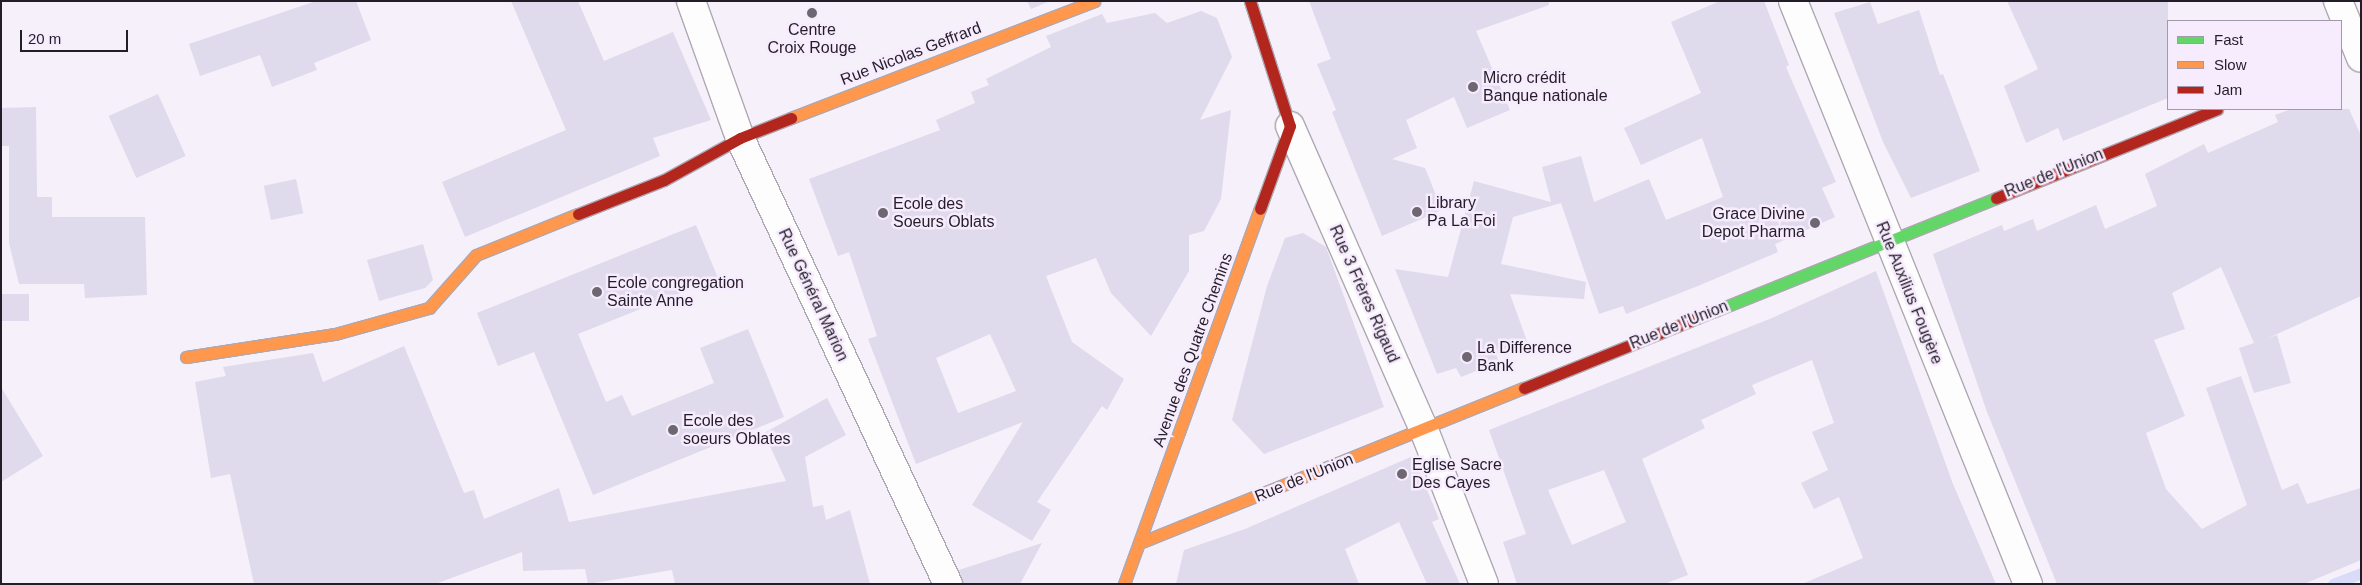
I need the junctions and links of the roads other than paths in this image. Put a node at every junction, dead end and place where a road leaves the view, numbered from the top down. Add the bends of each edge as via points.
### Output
1 (691, 1) edge
2 (1094, 1) edge
3 (1250, 1) edge
4 (1793, 1) edge
5 (2338, 1) edge
6 (2355, 55) edge
7 (2213, 110) edge
8 (1290, 126) junction
9 (740, 138) junction
10 (1887, 239) junction
11 (186, 357) dead end
12 (1424, 430) junction
13 (1142, 542) junction
14 (948, 584) edge
15 (1124, 584) edge
16 (1484, 584) edge
17 (2028, 584) edge

1 - 9 street, Rue Général Marion
2 - 9 street, Rue Nicolas Geffrard
3 - 8 street, Rue 3 Frères Rigaud
4 - 10 street, Rue Auxilius Fougère
5 - 6 street
7 - 10 street, Rue de l'Union
8 - 12 street, Rue 3 Frères Rigaud
8 - 13 street, Avenue des Quatre Chemins
9 - 11 street, Rue Nicolas Geffrard via 664,180 476,255 429,308 335,334
9 - 14 street, Rue Général Marion
10 - 12 street, Rue de l'Union
10 - 17 street, Rue Auxilius Fougère
12 - 13 street, Rue de l'Union
12 - 16 street, Rue 3 Frères Rigaud
13 - 15 street, Avenue des Quatre Chemins

